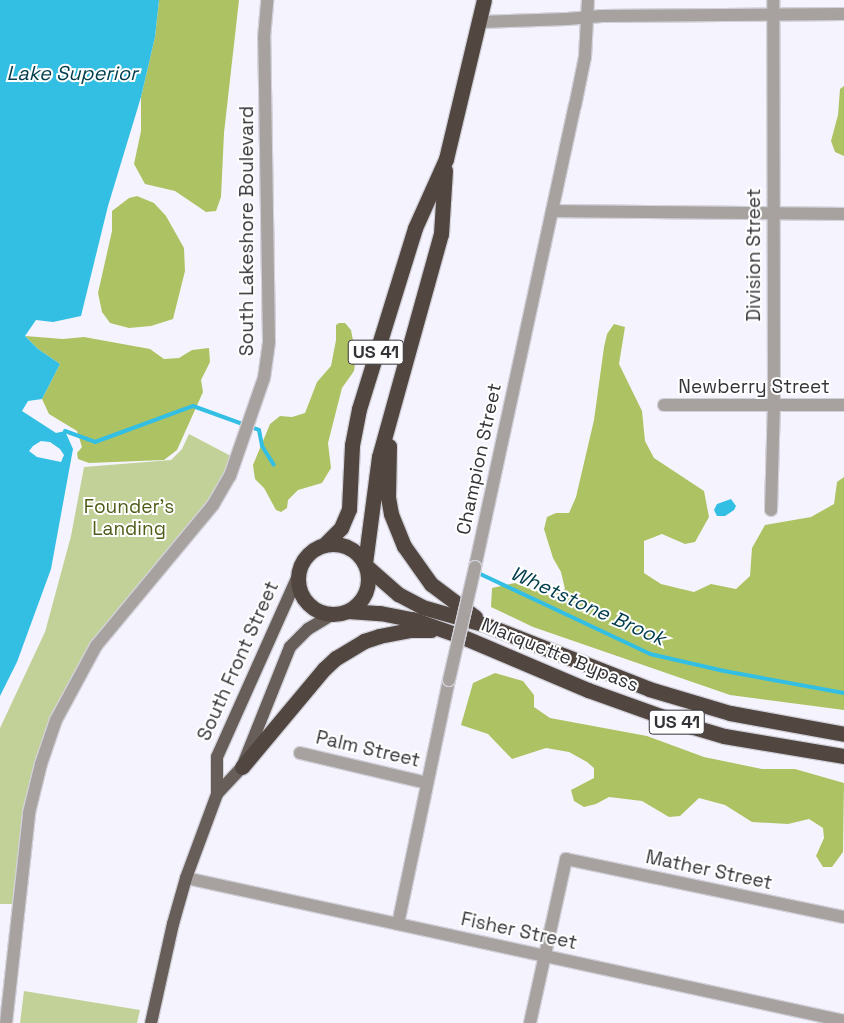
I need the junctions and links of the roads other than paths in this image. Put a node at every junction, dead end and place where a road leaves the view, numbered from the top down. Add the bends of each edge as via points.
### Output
1 (267, 0) edge
2 (484, 0) edge
3 (588, 0) edge
4 (774, 6) edge
5 (844, 14) edge
6 (587, 16) junction
7 (480, 22) junction
8 (446, 159) junction
9 (552, 211) junction
10 (773, 213) junction
11 (844, 214) edge
12 (664, 405) dead end
13 (774, 405) junction
14 (844, 405) edge
15 (389, 427) junction
16 (771, 510) dead end
17 (324, 545) junction
18 (366, 564) junction
19 (298, 576) junction
20 (348, 611) junction
21 (333, 614) junction
22 (486, 625) junction
23 (440, 630) junction
24 (844, 734) edge
25 (300, 753) dead end
26 (844, 756) edge
27 (242, 767) junction
28 (427, 783) junction
29 (217, 794) junction
30 (186, 878) junction
31 (844, 917) edge
32 (398, 924) junction
33 (545, 957) junction
34 (844, 1021) edge
35 (6, 1023) edge
36 (151, 1023) edge
37 (530, 1023) edge

1 - 35 street, South Lakeshore Boulevard via 264,38 269,341 264,378 241,449 213,505 96,646 56,720 29,813
2 - 7 highway, US 41
3 - 6 street, Champion Street
4 - 5 street
4 - 6 street
4 - 10 street, Division Street
6 - 7 street
6 - 9 street, Champion Street via 585,57
7 - 8 highway, US 41
8 - 15 highway, US 41 via 440,234
8 - 17 highway, US 41 via 415,228 359,409 352,445 349,509 341,528
9 - 10 street
9 - 28 street, Champion Street, bridge
10 - 11 street
10 - 13 street, Division Street
12 - 13 street, Newberry Street
13 - 14 street, Newberry Street
13 - 16 street, Division Street
15 - 18 highway, US 41 via 379,457
15 - 22 highway, US 41 via 388,497 404,546 431,584
17 - 18 highway, US 41 via 349,549
17 - 19 highway, US 41 via 305,557
18 - 20 highway, US 41 via 366,592 358,605
18 - 22 highway, Marquette Bypass / US 41 via 398,594 422,607
19 - 21 highway via 298,585 307,602 314,608
19 - 29 main road, South Front Street via 217,758
20 - 21 highway, US 41
20 - 23 highway, Marquette Bypass / US 41 via 397,615
21 - 27 main road, South Front Street via 308,629 290,647
22 - 24 highway, Marquette Bypass / US 41 via 687,702 771,722
23 - 26 highway, Marquette Bypass / US 41 via 680,723 758,742
23 - 27 highway via 409,630 379,636 336,658
25 - 28 street, Palm Street
27 - 29 main road, South Front Street
28 - 32 street, Champion Street
29 - 30 main road, South Front Street
30 - 32 street, Fisher Street
30 - 36 main road, South Front Street via 172,924
31 - 33 street, Mather Street via 566,859
32 - 33 street, Fisher Street
33 - 34 street, Fisher Street
33 - 37 street

